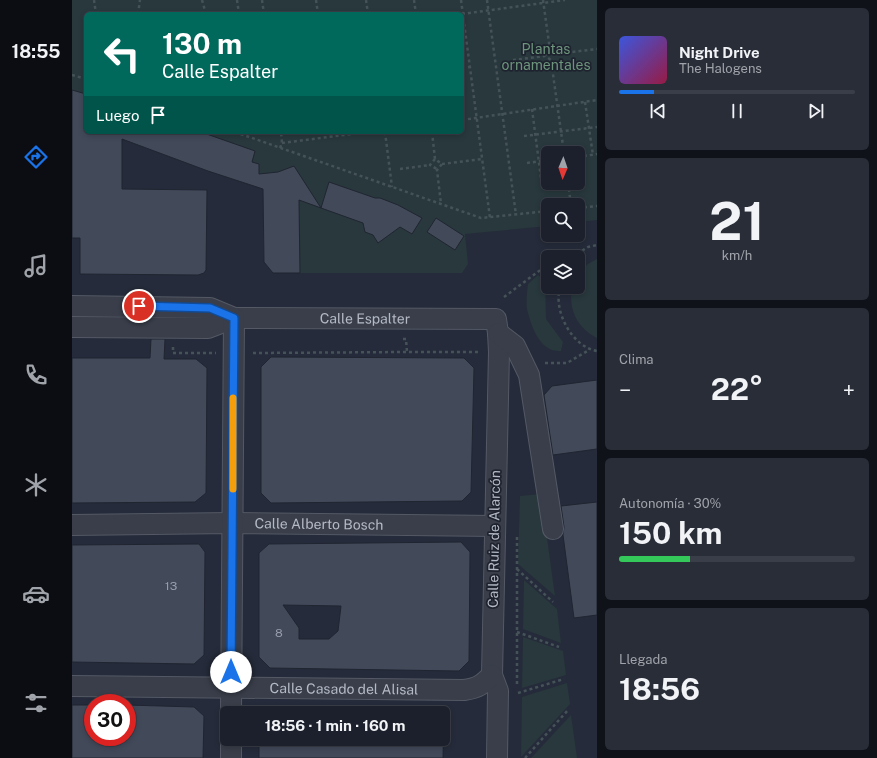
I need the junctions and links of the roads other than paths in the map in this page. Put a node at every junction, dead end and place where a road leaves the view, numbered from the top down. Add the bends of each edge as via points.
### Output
1 (72, 306) edge
2 (234, 318) junction
3 (72, 327) edge
4 (498, 335) junction
5 (232, 523) junction
6 (72, 525) edge
7 (495, 526) junction
8 (553, 528) dead end
9 (492, 675) junction
10 (72, 686) edge
11 (231, 688) junction
12 (231, 706) edge
13 (231, 746) edge
14 (231, 758) edge
15 (498, 758) edge

1 - 2 street, Calle Espalter via 210,308
2 - 3 street, Calle Espalter via 208,328
2 - 4 street, Calle Espalter
2 - 5 street
4 - 7 street, Calle Ruiz de Alarcón
4 - 8 street via 515,346 529,375
5 - 6 street, Calle Alberto Bosch
5 - 7 street, Calle Alberto Bosch
5 - 11 street
7 - 9 street, Calle Ruiz de Alarcón
9 - 11 street, Calle Casado del Alisal via 475,689 464,690
9 - 15 street, Calle Ruiz de Alarcón via 498,691
10 - 11 street, Calle Casado del Alisal
11 - 12 street
13 - 14 street

